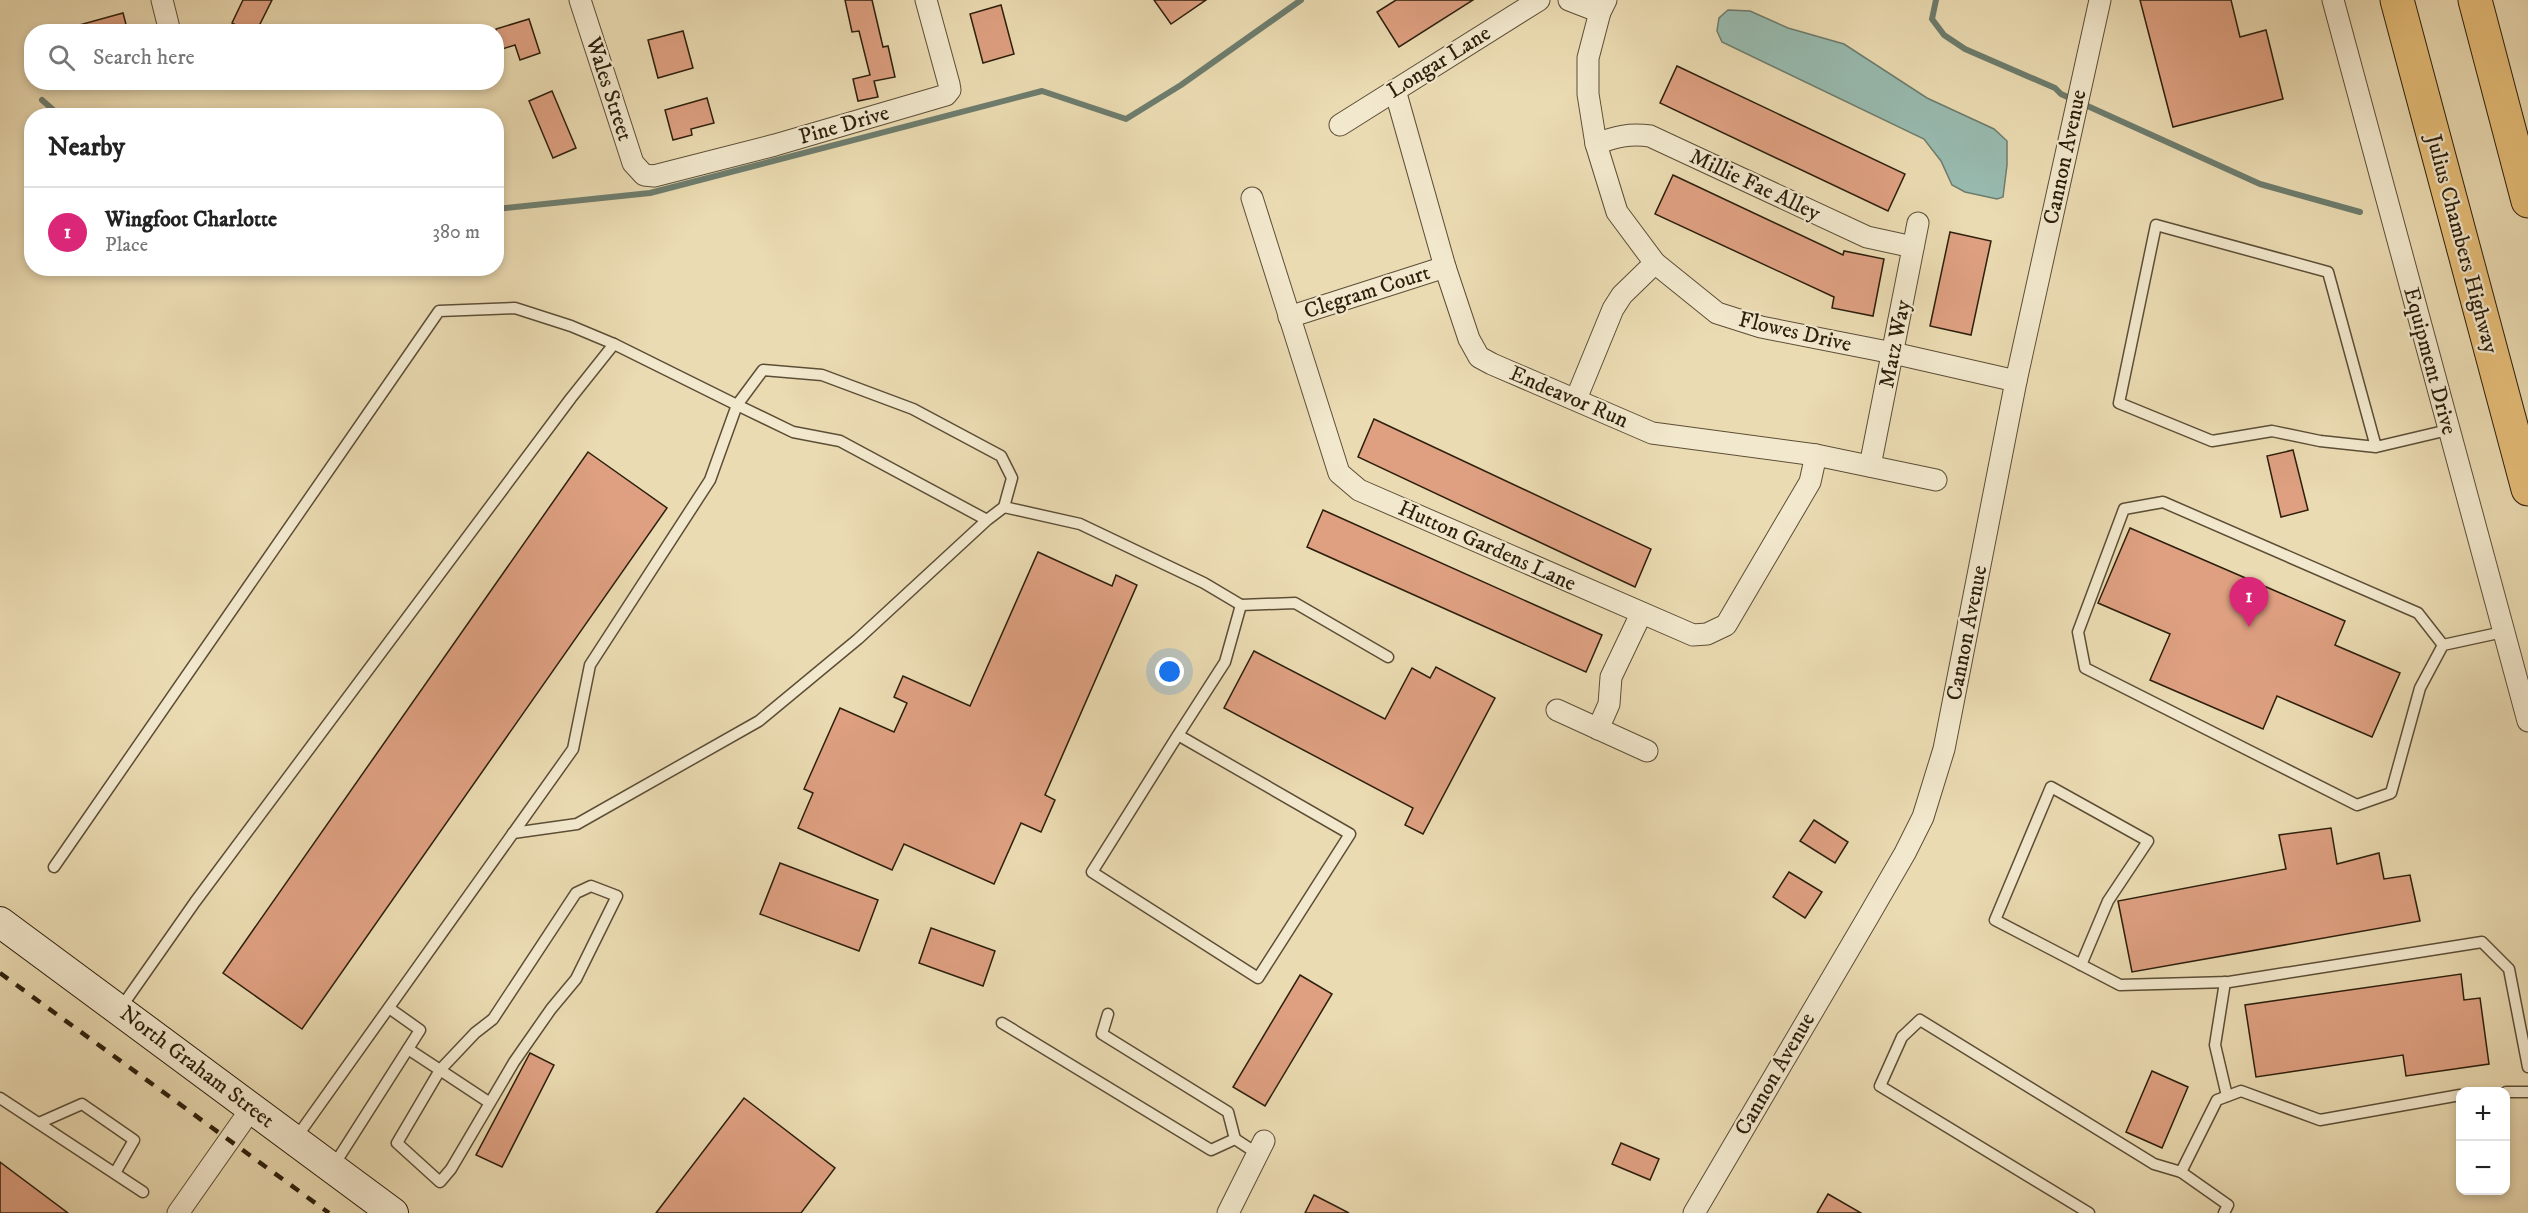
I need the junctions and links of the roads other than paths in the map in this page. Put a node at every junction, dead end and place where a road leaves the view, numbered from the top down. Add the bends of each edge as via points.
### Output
1 (162, 0) edge
2 (580, 0) edge
3 (926, 0) edge
4 (1539, 0) edge
5 (1569, 0) edge
6 (2100, 0) edge
7 (2333, 0) edge
8 (2397, 0) edge
9 (2475, 0) edge
10 (1603, 6) edge
11 (169, 24) edge
12 (1395, 90) junction
13 (1340, 125) dead end
14 (1596, 144) junction
15 (644, 175) joint
16 (1252, 198) dead end
17 (2528, 201) edge
18 (1918, 223) dead end
19 (1913, 247) junction
20 (1655, 263) junction
21 (1445, 267) junction
22 (1289, 317) junction
23 (615, 344) junction
24 (1893, 353) junction
25 (2016, 381) junction
26 (1576, 399) junction
27 (737, 405) junction
28 (2448, 430) junction
29 (2376, 447) junction
30 (1816, 455) junction
31 (1870, 466) junction
32 (1936, 480) dead end
33 (2528, 489) edge
34 (1004, 507) junction
35 (987, 520) junction
36 (1241, 605) junction
37 (1641, 614) junction
38 (2503, 632) junction
39 (2443, 645) junction
40 (1388, 657) dead end
41 (1557, 710) dead end
42 (2528, 721) edge
43 (1599, 729) junction
44 (1178, 735) junction
45 (1647, 751) dead end
46 (513, 833) junction
47 (54, 867) dead end
48 (0, 922) edge
49 (2081, 965) junction
50 (2225, 982) junction
51 (389, 1008) junction
52 (120, 1010) junction
53 (1108, 1014) dead end
54 (1002, 1023) dead end
55 (408, 1049) junction
56 (2528, 1067) edge
57 (440, 1070) junction
58 (2510, 1092) edge
59 (2528, 1092) edge
60 (2227, 1096) junction
61 (2456, 1096) edge
62 (0, 1098) edge
63 (490, 1103) junction
64 (251, 1109) junction
65 (39, 1123) junction
66 (1235, 1139) junction
67 (295, 1141) junction
68 (1261, 1148) joint
69 (332, 1168) junction
70 (2181, 1172) junction
71 (115, 1173) junction
72 (143, 1192) dead end
73 (2226, 1209) edge
74 (178, 1213) edge
75 (393, 1213) edge
76 (1228, 1213) edge
77 (1694, 1213) edge
78 (2089, 1213) edge

1 - 11 street
2 - 15 street, Wales Street via 633,163
3 - 15 street, Pine Drive via 950,84 946,95 775,145 654,176
4 - 12 street, Longar Lane
5 - 10 street
6 - 25 street, Cannon Avenue
7 - 28 street, Equipment Drive
8 - 33 highway, Julius Chambers Highway
9 - 17 highway
10 - 14 street, Flowes Drive via 1588,58 1588,94
12 - 13 street, Longar Lane
12 - 21 street, Endeavor Run
14 - 19 street, Millie Fae Alley via 1615,136 1650,136 1867,237
14 - 20 street, Flowes Drive via 1617,212
16 - 22 street, Hutton Gardens Lane
18 - 19 street, Matz Way
19 - 24 street, Matz Way
20 - 24 street, Flowes Drive via 1717,313 1761,327
20 - 26 street via 1613,309
21 - 22 street, Clegram Court
21 - 26 street, Endeavor Run via 1468,339 1479,357
22 - 37 street, Hutton Gardens Lane via 1339,472 1347,481 1359,490
23 - 27 lane
23 - 47 lane via 515,308 440,311
23 - 52 lane via 202,893
24 - 25 street, Flowes Drive
24 - 31 street, Matz Way
25 - 77 street, Cannon Avenue via 1944,749 1923,818
26 - 30 street, Endeavor Run via 1652,433
27 - 34 lane via 763,370 822,375 913,409 1001,456 1012,478
27 - 35 lane via 793,432 840,441
27 - 46 lane via 710,480 590,665 573,749
28 - 29 lane
28 - 38 street, Equipment Drive
29 - 29 lane via 2328,272 2156,225 2119,403 2212,441 2272,431
30 - 31 street, Endeavor Run
30 - 37 street, Hutton Gardens Lane via 1810,482 1726,625 1707,634 1693,635
31 - 32 street, Endeavor Run
34 - 35 lane
34 - 36 lane via 1080,524 1204,583
35 - 46 lane via 858,639 759,721 577,824
36 - 40 lane via 1295,603
36 - 44 lane via 1225,662
37 - 43 street via 1611,677 1609,704
38 - 39 lane
38 - 42 street, Equipment Drive
39 - 39 lane via 2420,688 2391,793 2357,805 2085,668 2078,632 2124,509 2163,502 2418,613
41 - 43 street
43 - 45 street
44 - 44 lane via 1350,834 1258,978 1092,873
46 - 51 lane
48 - 52 main road, North Graham Street
49 - 49 lane via 1995,920 2051,787 2148,841 2108,901
49 - 50 lane via 2120,985
50 - 56 lane via 2482,942 2509,969
50 - 60 lane via 2215,1045
51 - 55 lane via 420,1030
51 - 67 lane
52 - 64 main road, North Graham Street
53 - 66 lane via 1102,1034 1228,1112
54 - 66 lane via 1210,1150
55 - 57 lane
55 - 69 lane
57 - 63 lane
57 - 63 lane via 397,1143 440,1182
57 - 63 lane via 493,1019 576,893 591,886 617,896 576,979 551,1009
58 - 59 lane
60 - 61 lane via 2241,1091 2320,1120
60 - 70 lane via 2217,1100
62 - 65 lane
64 - 67 main road, North Graham Street
64 - 74 street
65 - 71 lane
65 - 71 lane via 82,1104 134,1140
66 - 68 lane
67 - 69 main road, North Graham Street
68 - 76 street
69 - 75 main road, North Graham Street
70 - 73 lane
70 - 78 lane via 2154,1164 1920,1020 1902,1037 1880,1086
71 - 72 lane

